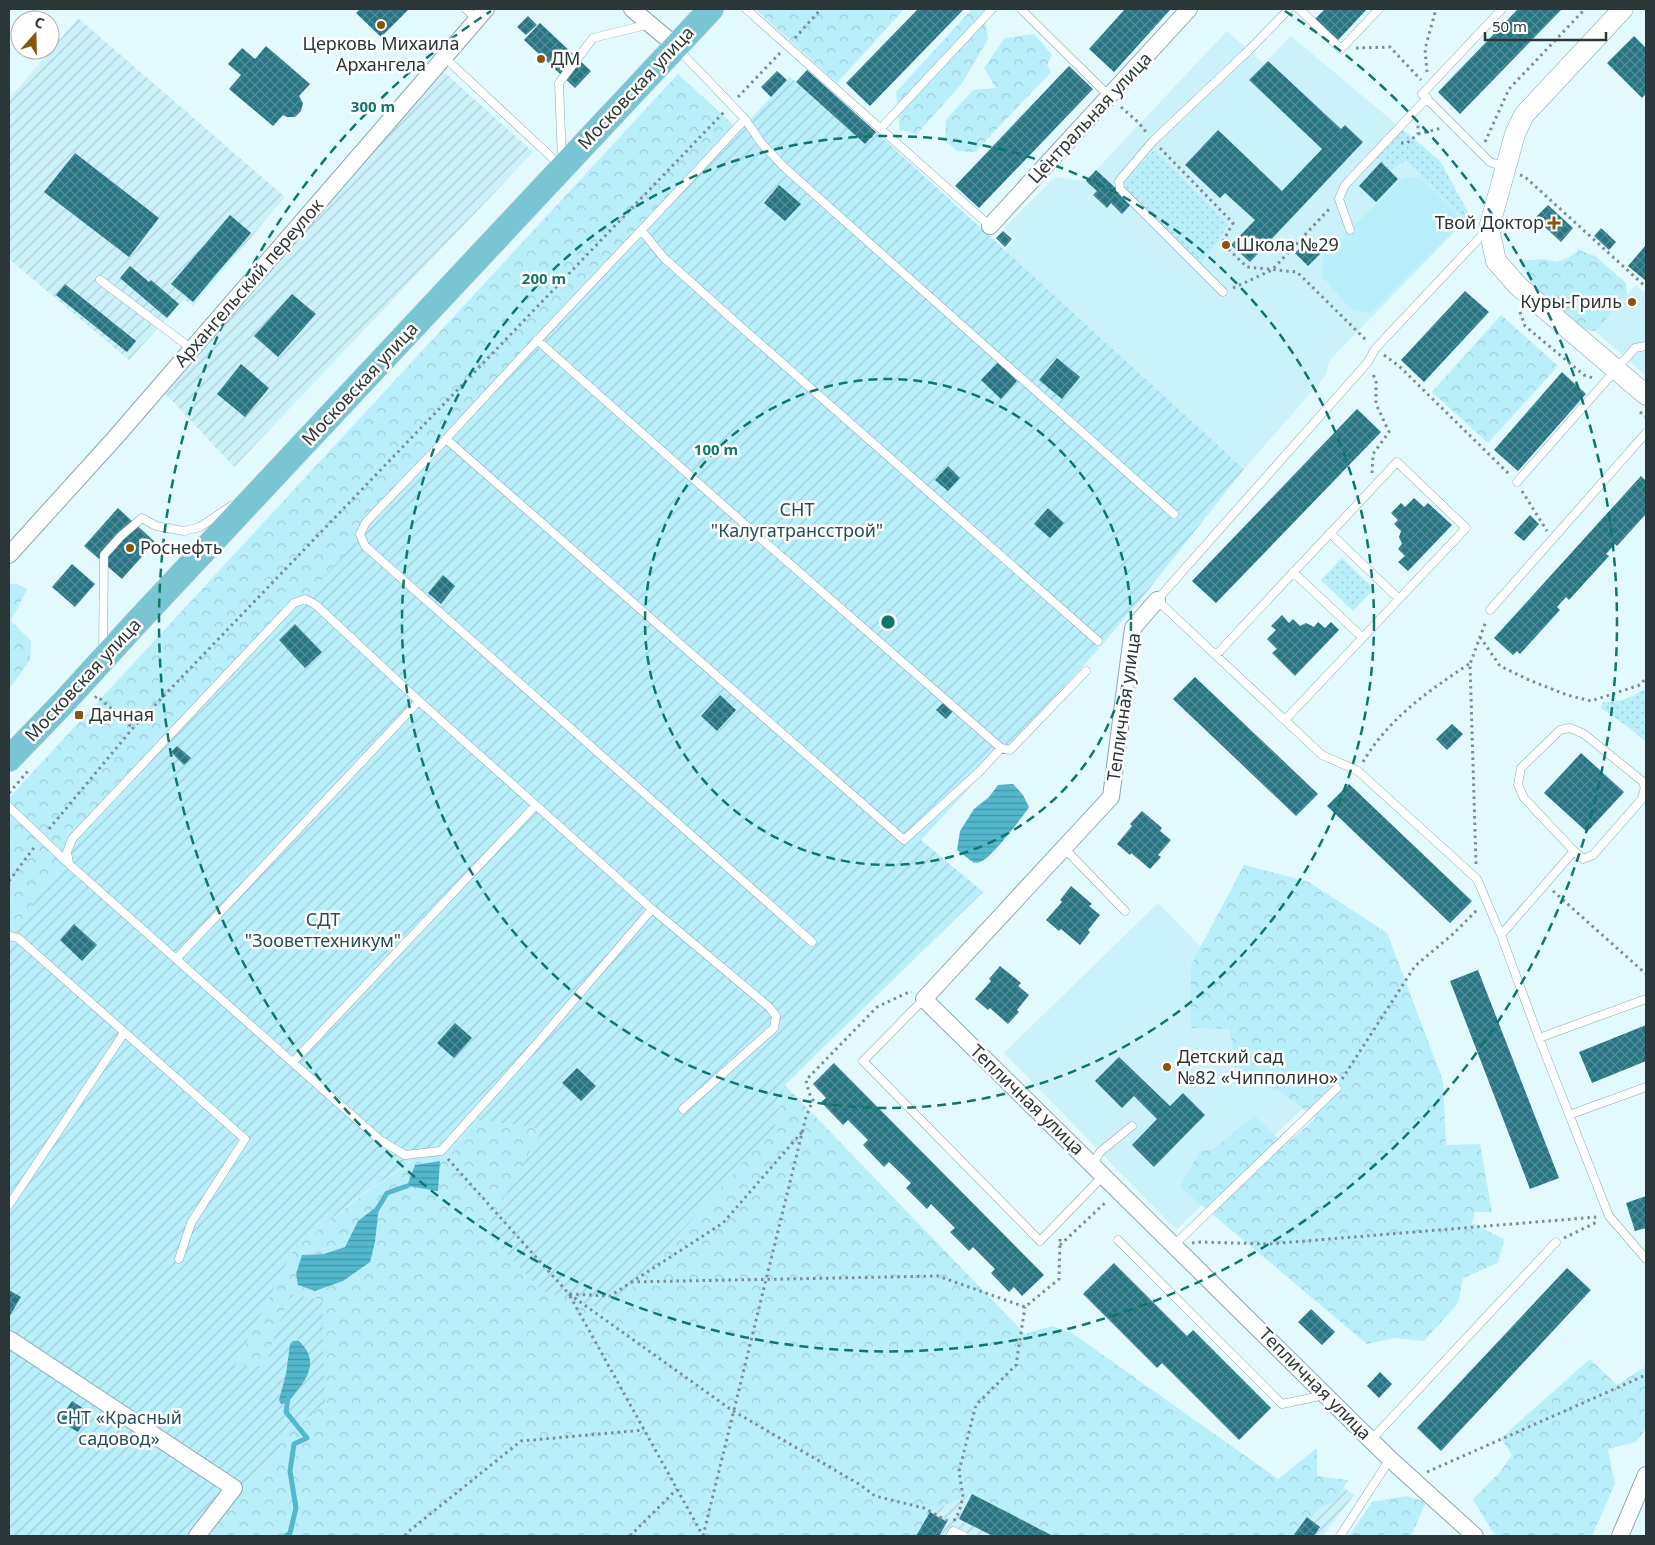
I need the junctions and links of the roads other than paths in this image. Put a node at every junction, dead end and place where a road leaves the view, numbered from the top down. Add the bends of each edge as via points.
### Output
1 (632, 9) edge
2 (711, 9) edge
3 (746, 9) edge
4 (992, 9) edge
5 (1021, 9) edge
6 (1189, 9) edge
7 (1289, 9) edge
8 (1299, 9) edge
9 (1379, 9) edge
10 (1502, 9) edge
11 (1623, 9) edge
12 (476, 12) edge
13 (650, 24) junction
14 (676, 46) junction
15 (444, 58) junction
16 (1109, 96) junction
17 (1426, 98) junction
18 (745, 119) junction
19 (881, 128) junction
20 (562, 167) junction
21 (1506, 168) junction
22 (990, 226) joint
23 (1489, 228) junction
24 (1350, 230) dead end
25 (642, 231) junction
26 (100, 280) dead end
27 (1224, 292) road end
28 (537, 340) junction
29 (1646, 346) edge
30 (192, 349) junction
31 (1616, 370) junction
32 (1646, 395) edge
33 (1646, 433) edge
34 (446, 439) junction
35 (268, 481) junction
36 (1516, 482) road end
37 (1174, 514) dead end
38 (1330, 533) junction
39 (9, 555) edge
40 (1293, 572) junction
41 (1399, 599) junction
42 (1156, 600) junction
43 (1490, 610) road end
44 (1362, 637) junction
45 (1098, 641) dead end
46 (1216, 655) junction
47 (103, 659) junction
48 (1086, 671) dead end
49 (419, 702) junction
50 (1285, 720) junction
51 (1001, 748) junction
52 (16, 758) edge
53 (535, 806) junction
54 (9, 808) edge
55 (1064, 848) junction
56 (1574, 851) junction
57 (69, 864) junction
58 (652, 909) junction
59 (1125, 911) dead end
60 (1501, 935) junction
61 (9, 936) edge
62 (812, 942) dead end
63 (177, 958) junction
64 (928, 995) junction
65 (1646, 999) edge
66 (124, 1032) junction
67 (1539, 1038) junction
68 (293, 1062) junction
69 (1646, 1087) edge
70 (1337, 1088) road end
71 (683, 1109) dead end
72 (1569, 1115) junction
73 (1132, 1126) dead end
74 (1098, 1170) junction
75 (9, 1205) edge
76 (1118, 1240) dead end
77 (1556, 1242) road end
78 (1174, 1245) junction
79 (178, 1259) dead end
80 (1646, 1259) edge
81 (9, 1339) edge
82 (1320, 1388) junction
83 (1372, 1439) junction
84 (1390, 1459) junction
85 (1646, 1475) edge
86 (197, 1536) edge
87 (950, 1536) edge
88 (964, 1536) edge
89 (1340, 1536) edge
90 (1475, 1536) edge
91 (1620, 1536) edge

1 - 13 street
2 - 14 main road, Московская улица
3 - 19 lane
4 - 19 lane
5 - 16 lane
6 - 16 street, Центральная улица
7 - 27 lane via 1153,141 1119,181 1120,189
8 - 9 lane via 1342,49
10 - 17 lane via 1422,94
11 - 21 street via 1524,115
12 - 15 street, Архангельский переулок
13 - 14 street
13 - 20 lane via 592,38 559,83
14 - 18 lane
14 - 20 main road, Московская улица
15 - 20 lane
15 - 30 street, Архангельский переулок
16 - 22 street, Центральная улица
17 - 21 lane via 1490,162
17 - 24 lane via 1345,185 1339,199
18 - 25 lane
18 - 37 lane via 762,144 785,168
19 - 22 lane
20 - 35 main road, Московская улица
21 - 23 street
23 - 31 street via 1496,262 1518,286
23 - 42 lane via 1375,349 1368,362
25 - 28 lane
25 - 45 lane via 664,258
26 - 30 lane
28 - 34 lane
28 - 51 lane
29 - 31 lane via 1635,348
30 - 39 street, Архангельский переулок
31 - 32 street
31 - 36 lane
33 - 43 lane
34 - 51 lane via 904,840
34 - 62 lane via 366,522 360,534 365,546
35 - 47 main road, Московская улица
35 - 47 lane via 200,527 184,531 156,526 142,518 121,536 104,556
38 - 40 lane
38 - 41 lane
38 - 41 lane via 1397,462 1466,528
40 - 44 lane
40 - 46 lane
41 - 44 lane
42 - 46 lane
42 - 55 street, Тепличная улица via 1133,628 1111,797
44 - 50 lane
46 - 50 lane
47 - 52 main road, Московская улица
48 - 51 lane via 1010,750
49 - 53 lane
49 - 57 lane via 316,606 305,600 294,603 72,839 67,852
49 - 63 lane
50 - 60 lane via 1322,754 1358,771 1477,880
53 - 58 lane
53 - 68 lane
54 - 57 lane
55 - 59 lane
55 - 64 street, Тепличная улица
56 - 56 lane via 1583,859 1593,855 1642,799 1645,787 1642,781 1584,734 1570,728 1560,730 1521,768 1518,785 1524,798
56 - 60 lane
57 - 63 lane
58 - 68 lane via 441,1152 405,1155 380,1140
58 - 71 lane via 776,1016 774,1028
60 - 67 lane
61 - 66 lane via 18,938
63 - 68 lane
64 - 74 street, Тепличная улица
64 - 74 lane via 863,1061 1040,1241
65 - 67 lane
66 - 75 lane
66 - 79 lane via 245,1140 191,1223
67 - 72 lane
69 - 72 lane
70 - 78 lane
72 - 80 lane via 1608,1216
73 - 74 lane via 1100,1152
74 - 78 street, Тепличная улица
76 - 82 lane via 1282,1404 1316,1396
77 - 83 lane
78 - 82 street, Тепличная улица
81 - 86 street via 234,1488
82 - 83 street, Тепличная улица
83 - 84 street, Тепличная улица
84 - 89 lane
84 - 90 street, Тепличная улица
85 - 91 street
87 - 88 lane via 953,1531

